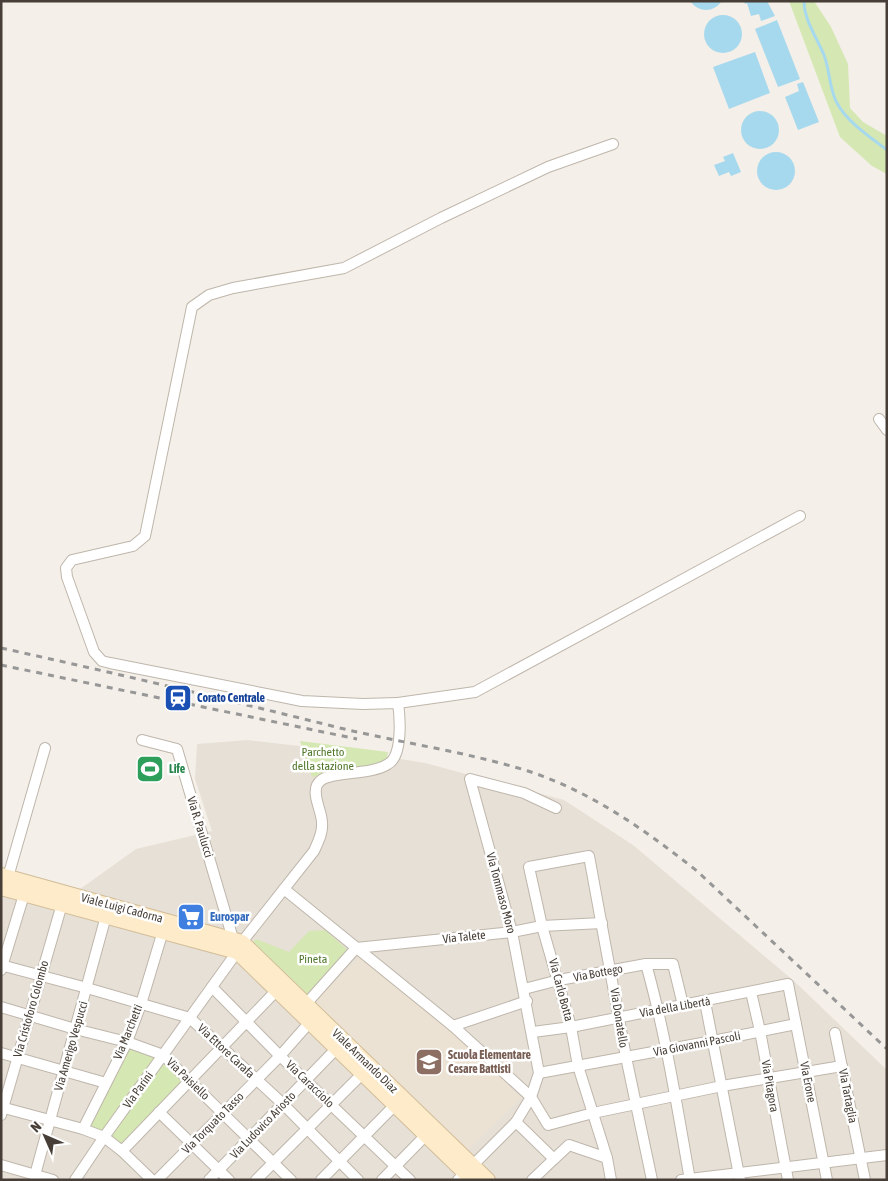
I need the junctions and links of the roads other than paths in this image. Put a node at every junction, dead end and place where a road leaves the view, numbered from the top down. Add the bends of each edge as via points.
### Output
1 (613, 144) dead end
2 (879, 419) dead end
3 (887, 430) edge
4 (800, 516) dead end
5 (398, 703) junction
6 (142, 740) dead end
7 (45, 748) dead end
8 (556, 808) dead end
9 (589, 856) joint
10 (3, 880) edge
11 (26, 888) junction
12 (284, 889) junction
13 (62, 904) junction
14 (106, 916) junction
15 (602, 923) junction
16 (542, 926) junction
17 (163, 931) junction
18 (512, 932) junction
19 (238, 944) junction
20 (356, 948) junction
21 (646, 964) junction
22 (2, 967) edge
23 (611, 971) junction
24 (41, 976) junction
25 (559, 980) junction
26 (788, 984) joint
27 (212, 987) junction
28 (87, 988) junction
29 (524, 989) junction
30 (277, 990) junction
31 (751, 992) junction
32 (527, 1001) junction
33 (705, 1002) junction
34 (141, 1004) junction
35 (306, 1004) junction
36 (683, 1005) junction
37 (1, 1007) edge
38 (659, 1010) junction
39 (29, 1015) junction
40 (620, 1017) junction
41 (190, 1018) junction
42 (246, 1022) junction
43 (310, 1022) junction
44 (796, 1024) junction
45 (453, 1026) junction
46 (571, 1027) junction
47 (75, 1030) junction
48 (760, 1031) junction
49 (533, 1032) junction
50 (835, 1033) dead end
51 (714, 1041) junction
52 (127, 1042) junction
53 (222, 1046) junction
54 (337, 1048) junction
55 (666, 1049) junction
56 (1, 1053) edge
57 (163, 1055) junction
58 (280, 1056) junction
59 (626, 1057) junction
60 (17, 1058) junction
61 (578, 1066) junction
62 (842, 1066) junction
63 (63, 1070) junction
64 (806, 1071) junction
65 (362, 1073) junction
66 (539, 1073) junction
67 (768, 1078) junction
68 (256, 1079) junction
69 (190, 1080) junction
70 (307, 1080) junction
71 (106, 1083) junction
72 (722, 1086) junction
73 (676, 1096) junction
74 (530, 1097) junction
75 (283, 1104) junction
76 (330, 1104) junction
77 (637, 1104) junction
78 (395, 1105) junction
79 (2, 1110) edge
80 (159, 1112) junction
81 (223, 1113) junction
82 (594, 1113) junction
83 (50, 1121) junction
84 (516, 1122) junction
85 (83, 1129) junction
86 (306, 1129) junction
87 (426, 1135) junction
88 (364, 1136) junction
89 (104, 1137) junction
90 (250, 1139) junction
91 (192, 1144) junction
92 (122, 1151) junction
93 (887, 1156) edge
94 (607, 1158) junction
95 (861, 1158) junction
96 (554, 1159) junction
97 (339, 1161) junction
98 (273, 1162) junction
99 (822, 1163) junction
100 (1, 1165) edge
101 (396, 1166) junction
102 (785, 1168) junction
103 (219, 1170) junction
104 (467, 1174) edge
105 (35, 1175) junction
106 (740, 1176) edge
107 (687, 1179) edge
108 (53, 1180) edge
109 (75, 1180) edge
110 (152, 1180) edge
111 (157, 1180) edge
112 (209, 1180) edge
113 (229, 1180) edge
114 (256, 1180) edge
115 (291, 1180) edge
116 (321, 1180) edge
117 (358, 1180) edge
118 (382, 1180) edge
119 (410, 1180) edge
120 (488, 1180) edge
121 (532, 1180) edge
122 (611, 1180) edge
123 (652, 1180) edge
124 (788, 1180) edge
125 (827, 1180) edge
126 (865, 1180) edge

1 - 5 street via 548,167 344,268 233,288 209,295 192,307 145,536 133,546 72,560 66,568 94,652 102,661 302,701
2 - 3 street
4 - 5 street via 475,692
5 - 12 street, Via Parini via 401,720 399,740 391,764 324,778 317,785 322,835 314,851
6 - 19 street, Via R. Paulucci via 177,749
7 - 10 street
8 - 18 street, Via Tommaso Moro via 524,793 470,779
9 - 15 street, Via Donatello
9 - 16 street, Via Carlo Botta via 529,867
10 - 11 main road, Viale Luigi Cadorna
11 - 13 main road, Viale Luigi Cadorna
11 - 19 main road, Viale Luigi Cadorna
11 - 22 street
12 - 19 street, Via Parini
12 - 20 street
13 - 14 main road, Viale Luigi Cadorna
13 - 24 street, Via Cristoforo Colombo
14 - 17 main road, Viale Luigi Cadorna
14 - 28 street, Via Amerigo Vespucci
15 - 16 street, Via Talete
15 - 23 street, Via Donatello
16 - 18 street, Via Talete
16 - 25 street, Via Carlo Botta
17 - 19 main road, Viale Luigi Cadorna
17 - 34 street, Via Marchetti
18 - 20 street, Via Talete
18 - 29 street, Via Tommaso Moro
19 - 27 street, Via Parini
19 - 30 main road
19 - 35 main road, Viale Armando Diaz
20 - 35 street
20 - 45 street
21 - 23 street, Via Bottego
21 - 36 street, Via Bottego via 673,964
21 - 38 street
22 - 24 street, Via Ettore Carafa
23 - 25 street, Via Bottego
23 - 40 street, Via Donatello
24 - 28 street, Via Ettore Carafa
24 - 39 street, Via Cristoforo Colombo
25 - 29 street, Via Bottego
25 - 46 street, Via Carlo Botta
26 - 31 street, Via della Libertà
26 - 44 street, Via Erone
27 - 41 street, Via Parini
27 - 42 street, Via Caracciolo
28 - 34 street, Via Ettore Carafa
28 - 47 street, Via Amerigo Vespucci
29 - 32 street, Via Tommaso Moro
30 - 42 street
30 - 43 main road
31 - 33 street, Via della Libertà
31 - 48 street, Via Pitagora
32 - 45 street
32 - 49 street, Via Tommaso Moro
33 - 36 street, Via della Libertà
33 - 51 street
34 - 41 street, Via Ettore Carafa
34 - 52 street, Via Marchetti
35 - 104 main road, Viale Armando Diaz
36 - 38 street, Via della Libertà
37 - 39 street, Via Paisiello
38 - 40 street, Via della Libertà
38 - 55 street
39 - 47 street, Via Paisiello
39 - 60 street, Via Cristoforo Colombo
40 - 46 street, Via della Libertà
40 - 59 street, Via Donatello
41 - 53 street, Via Ettore Carafa
41 - 57 street, Via Parini
42 - 53 street
42 - 58 street, Via Caracciolo
43 - 54 main road
43 - 58 street, Via Torquato Tasso
44 - 48 street, Via Giovanni Pascoli
44 - 64 street, Via Erone
45 - 74 street
46 - 49 street, Via della Libertà
46 - 61 street, Via Carlo Botta
47 - 52 street, Via Paisiello
47 - 63 street, Via Amerigo Vespucci
48 - 51 street, Via Giovanni Pascoli
48 - 67 street, Via Pitagora
49 - 66 street, Via Tommaso Moro
50 - 62 street, Via Tartaglia
51 - 55 street, Via Giovanni Pascoli
51 - 72 street
52 - 57 street, Via Paisiello
52 - 71 street, Via Marchetti
53 - 68 street, Via Ettore Carafa
53 - 69 street
54 - 65 main road
54 - 70 street, Via Ludovico Ariosto
55 - 59 street, Via Giovanni Pascoli
55 - 73 street
56 - 60 street
57 - 69 street, Via Paisiello
57 - 89 street, Via Parini
58 - 68 street, Via Torquato Tasso
58 - 70 street, Via Caracciolo
59 - 61 street, Via Giovanni Pascoli
59 - 77 street, Via Donatello
60 - 63 street
60 - 79 street, Via Cristoforo Colombo
61 - 66 street, Via Giovanni Pascoli
61 - 82 street, Via Carlo Botta
62 - 64 street
62 - 95 street, Via Tartaglia
63 - 71 street
63 - 83 street, Via Amerigo Vespucci
64 - 67 street
64 - 99 street, Via Erone
65 - 76 street
65 - 78 main road
66 - 74 street, Via Tommaso Moro
67 - 72 street
67 - 102 street, Via Pitagora
68 - 75 street, Via Ettore Carafa
68 - 81 street, Via Torquato Tasso
69 - 80 street
69 - 81 street, Via Paisiello
70 - 75 street, Via Ludovico Ariosto
70 - 76 street, Via Caracciolo
71 - 85 street, Via Marchetti
72 - 73 street
72 - 106 street
73 - 77 street
73 - 107 street
74 - 82 street via 548,1125
74 - 84 street, Via Tommaso Moro
75 - 86 street, Via Ettore Carafa
75 - 90 street, Via Ludovico Ariosto
76 - 86 street
76 - 88 street, Via Caracciolo
77 - 82 street
77 - 123 street, Via Donatello
78 - 87 main road
78 - 88 street
79 - 83 street
80 - 91 street
80 - 92 street
81 - 90 street, Via Paisiello
81 - 91 street, Via Torquato Tasso
82 - 94 street, Via Carlo Botta
83 - 85 street
83 - 105 street, Via Amerigo Vespucci
84 - 96 street
84 - 104 street, Via Tommaso Moro
85 - 89 street
86 - 97 street, Via Ettore Carafa
86 - 98 street
87 - 101 street
87 - 104 main road
88 - 97 street
88 - 101 street, Via Caracciolo
89 - 92 street
89 - 109 street, Via Parini
90 - 98 street, Via Paisiello
90 - 103 street, Via Ludovico Ariosto
91 - 103 street
91 - 111 street, Via Torquato Tasso
92 - 110 street
93 - 95 street
94 - 96 street via 569,1145
94 - 122 street, Via Carlo Botta
95 - 99 street
95 - 126 street, Via Tartaglia
96 - 121 street
97 - 116 street
97 - 117 street, Via Ettore Carafa
98 - 114 street
98 - 115 street, Via Paisiello
99 - 102 street
99 - 125 street, Via Erone
100 - 105 street
101 - 118 street
101 - 119 street, Via Caracciolo
102 - 106 street
102 - 124 street, Via Pitagora
103 - 112 street, Via Ludovico Ariosto
103 - 113 street
104 - 120 main road, Viale Armando Diaz
105 - 108 street
106 - 107 street

